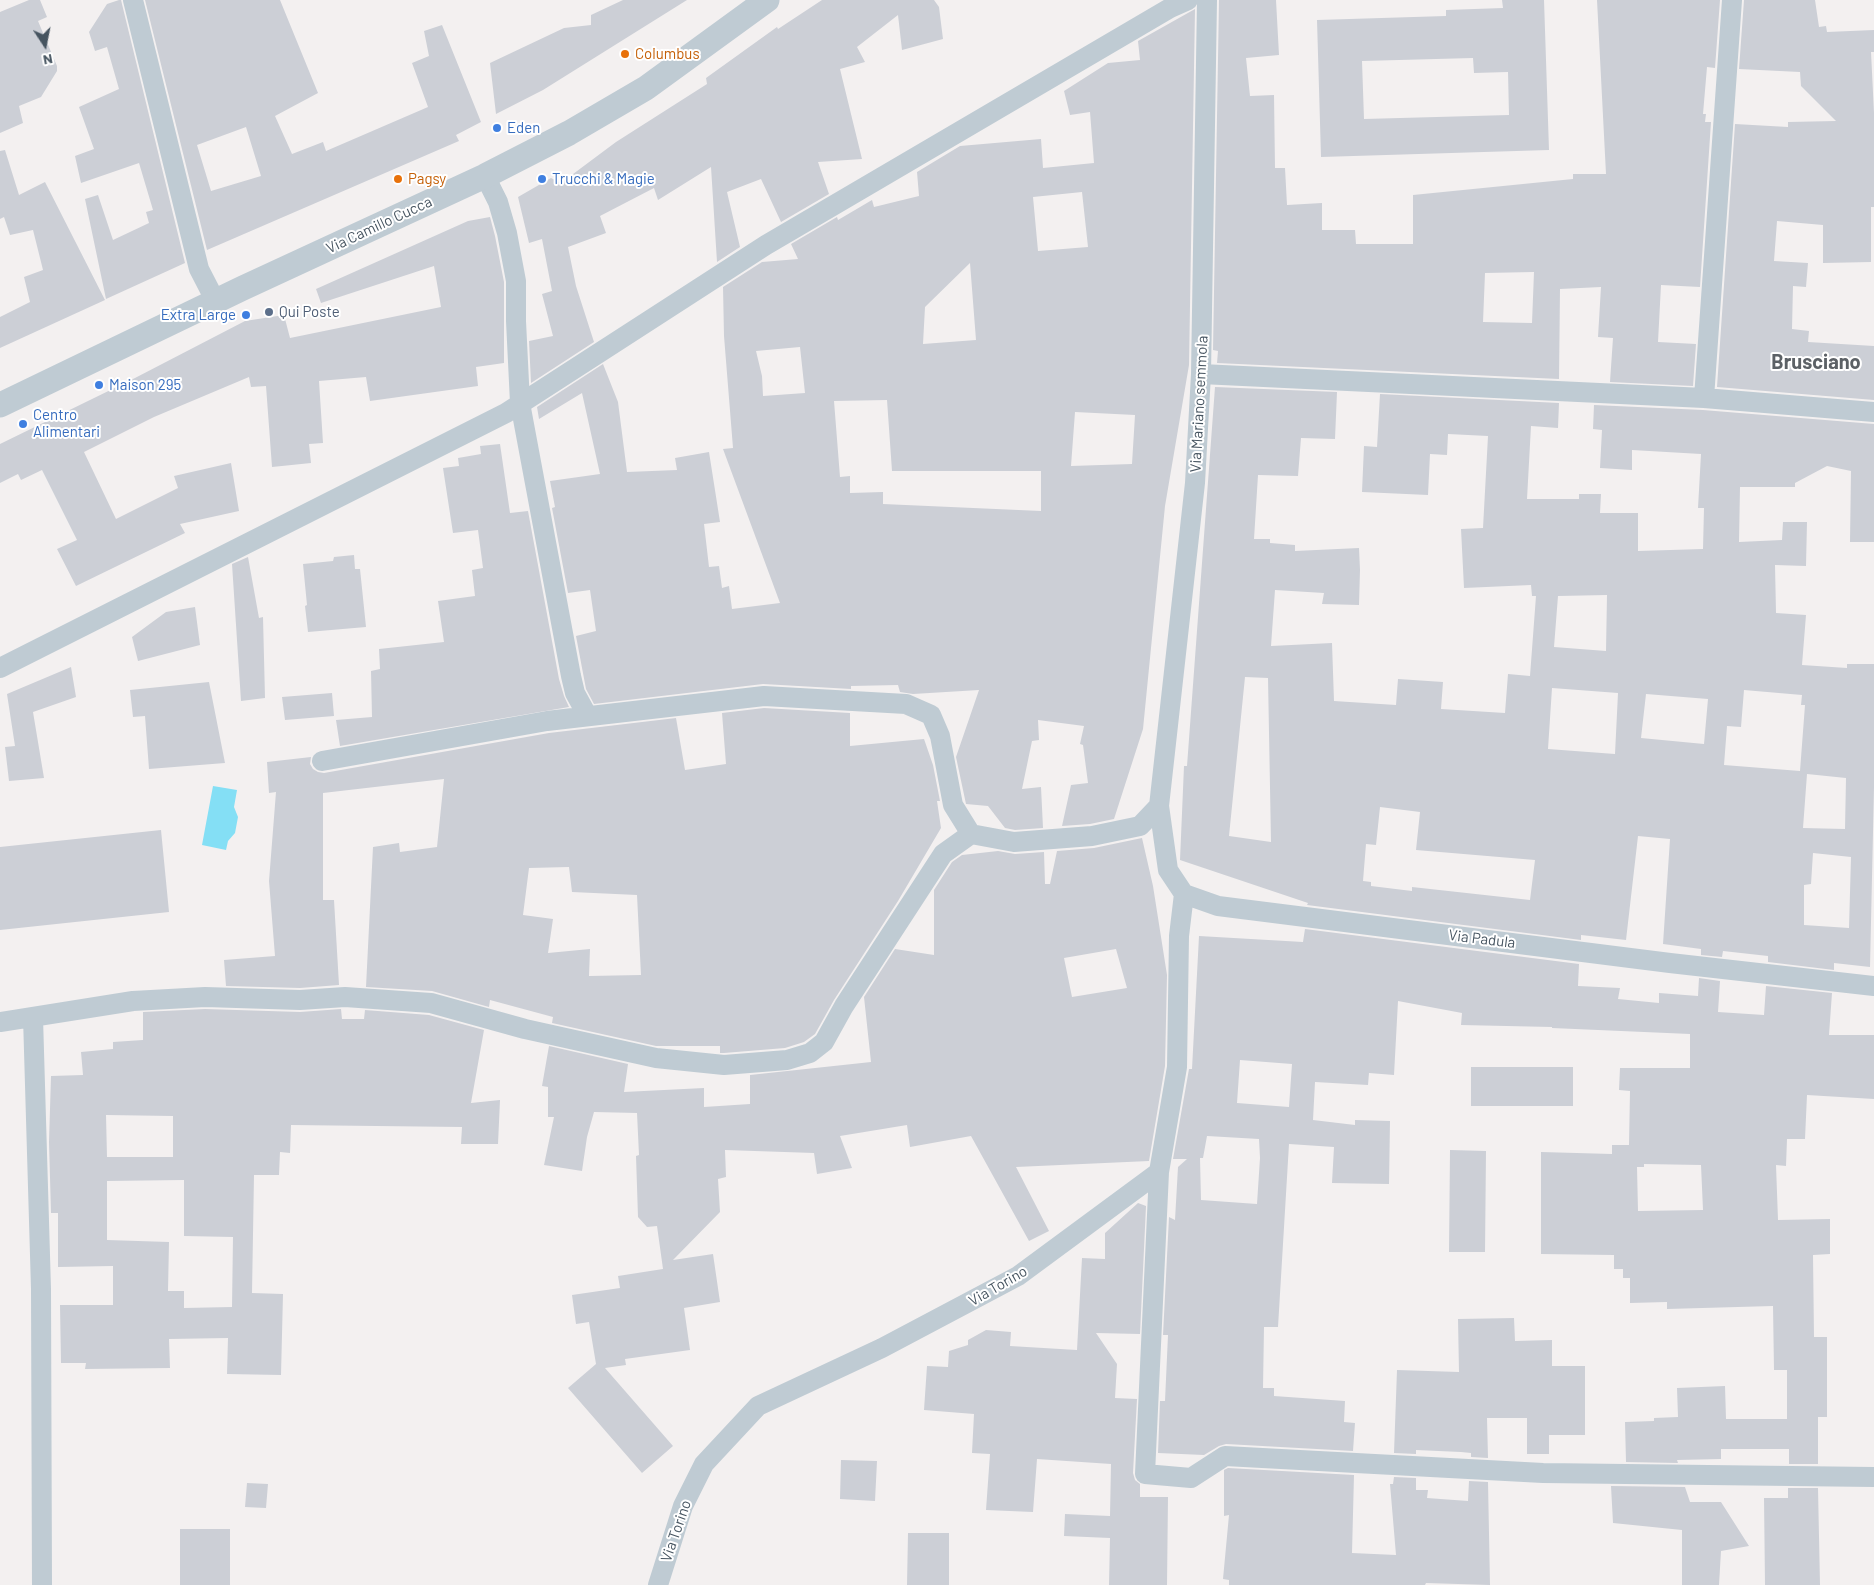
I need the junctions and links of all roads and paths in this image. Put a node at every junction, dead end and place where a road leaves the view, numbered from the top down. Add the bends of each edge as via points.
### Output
1 (133, 0) edge
2 (767, 0) edge
3 (1188, 0) edge
4 (1206, 0) edge
5 (1732, 0) edge
6 (485, 176) junction
7 (216, 302) junction
8 (1201, 374) junction
9 (1704, 398) junction
10 (520, 404) junction
11 (0, 405) edge
12 (1874, 412) edge
13 (0, 668) edge
14 (588, 716) junction
15 (322, 761) dead end
16 (1159, 806) junction
17 (971, 834) junction
18 (1184, 894) junction
19 (1874, 986) edge
20 (33, 1017) junction
21 (0, 1022) edge
22 (1159, 1172) junction
23 (1874, 1477) edge
24 (42, 1585) edge
25 (658, 1585) edge

1 - 7 street via 199,270
2 - 6 street, Via Camillo Cucca via 646,88 569,133
3 - 10 street via 1129,31 766,245
4 - 8 street, Via Mariano semmola
5 - 9 street
6 - 7 street, Via Camillo Cucca
6 - 10 street via 498,202 516,281
7 - 11 street, Via Camillo Cucca
8 - 9 street
8 - 16 street, Via Mariano semmola via 1195,483
9 - 12 street
10 - 13 street
10 - 14 street via 571,676 575,693
14 - 15 street
14 - 17 street via 764,696 906,704 930,715 940,736 953,805
16 - 17 street via 1140,826 1092,836 1014,842
16 - 18 street via 1168,870
17 - 20 street via 943,854 824,1042 810,1053 787,1060 724,1065 656,1058 525,1029 431,1003 345,997 300,1000 206,997 133,1001
18 - 19 street, Via Padula via 1218,906
18 - 22 street via 1178,936 1177,1067
20 - 21 street
20 - 24 street via 41,1290
22 - 23 street via 1145,1474 1191,1478 1225,1456 1543,1473
22 - 25 street, Via Torino via 1018,1276 882,1348 758,1406 704,1464 683,1506

